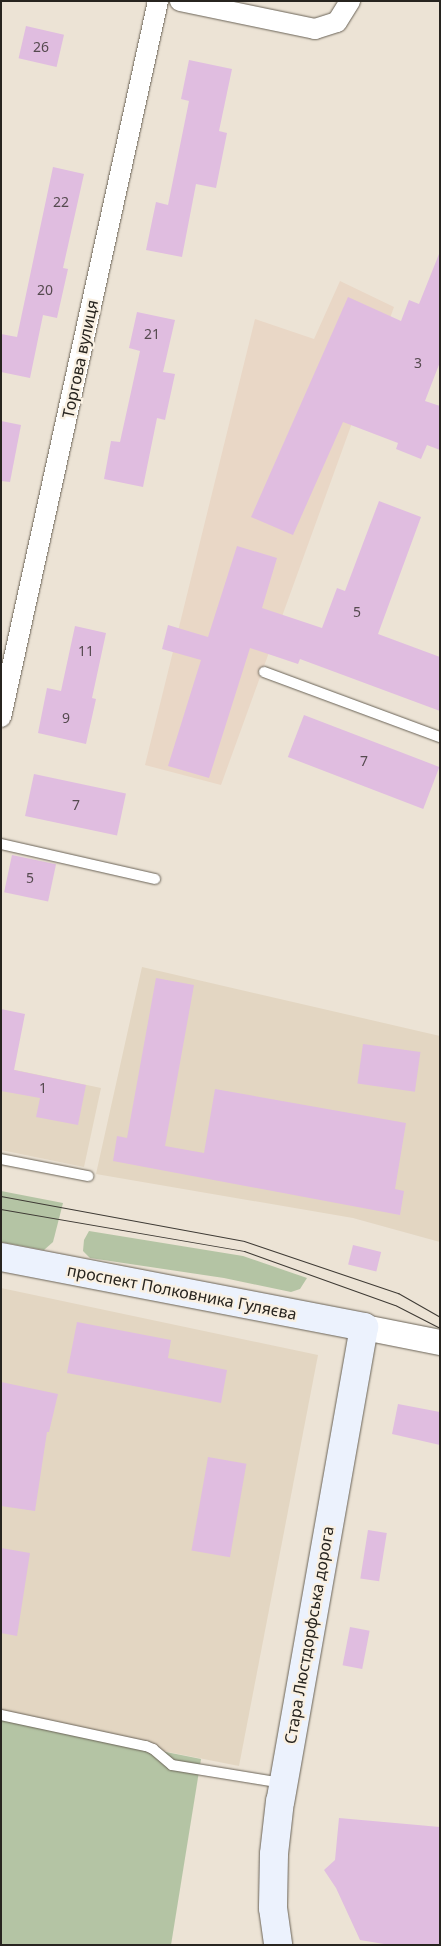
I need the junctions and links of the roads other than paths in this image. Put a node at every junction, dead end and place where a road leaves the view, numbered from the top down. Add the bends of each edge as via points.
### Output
1 (158, 1) edge
2 (180, 1) edge
3 (350, 1) edge
4 (264, 672) dead end
5 (1, 717) edge
6 (440, 737) edge
7 (1, 844) edge
8 (155, 879) dead end
9 (1, 1159) edge
10 (88, 1176) dead end
11 (1, 1257) edge
12 (364, 1327) junction
13 (440, 1342) edge
14 (1, 1715) edge
15 (283, 1783) junction
16 (278, 1945) edge

1 - 5 street, Торгова вулиця
2 - 3 street via 315,29 338,22
4 - 6 lane
7 - 8 lane
9 - 10 lane
11 - 12 main road, проспект Полковника Гуляєва
12 - 13 street
12 - 15 main road, Стара Люстдорфська дорога
14 - 15 lane via 146,1746 172,1765
15 - 16 main road, Стара Люстдорфська дорога via 274,1854 272,1908

